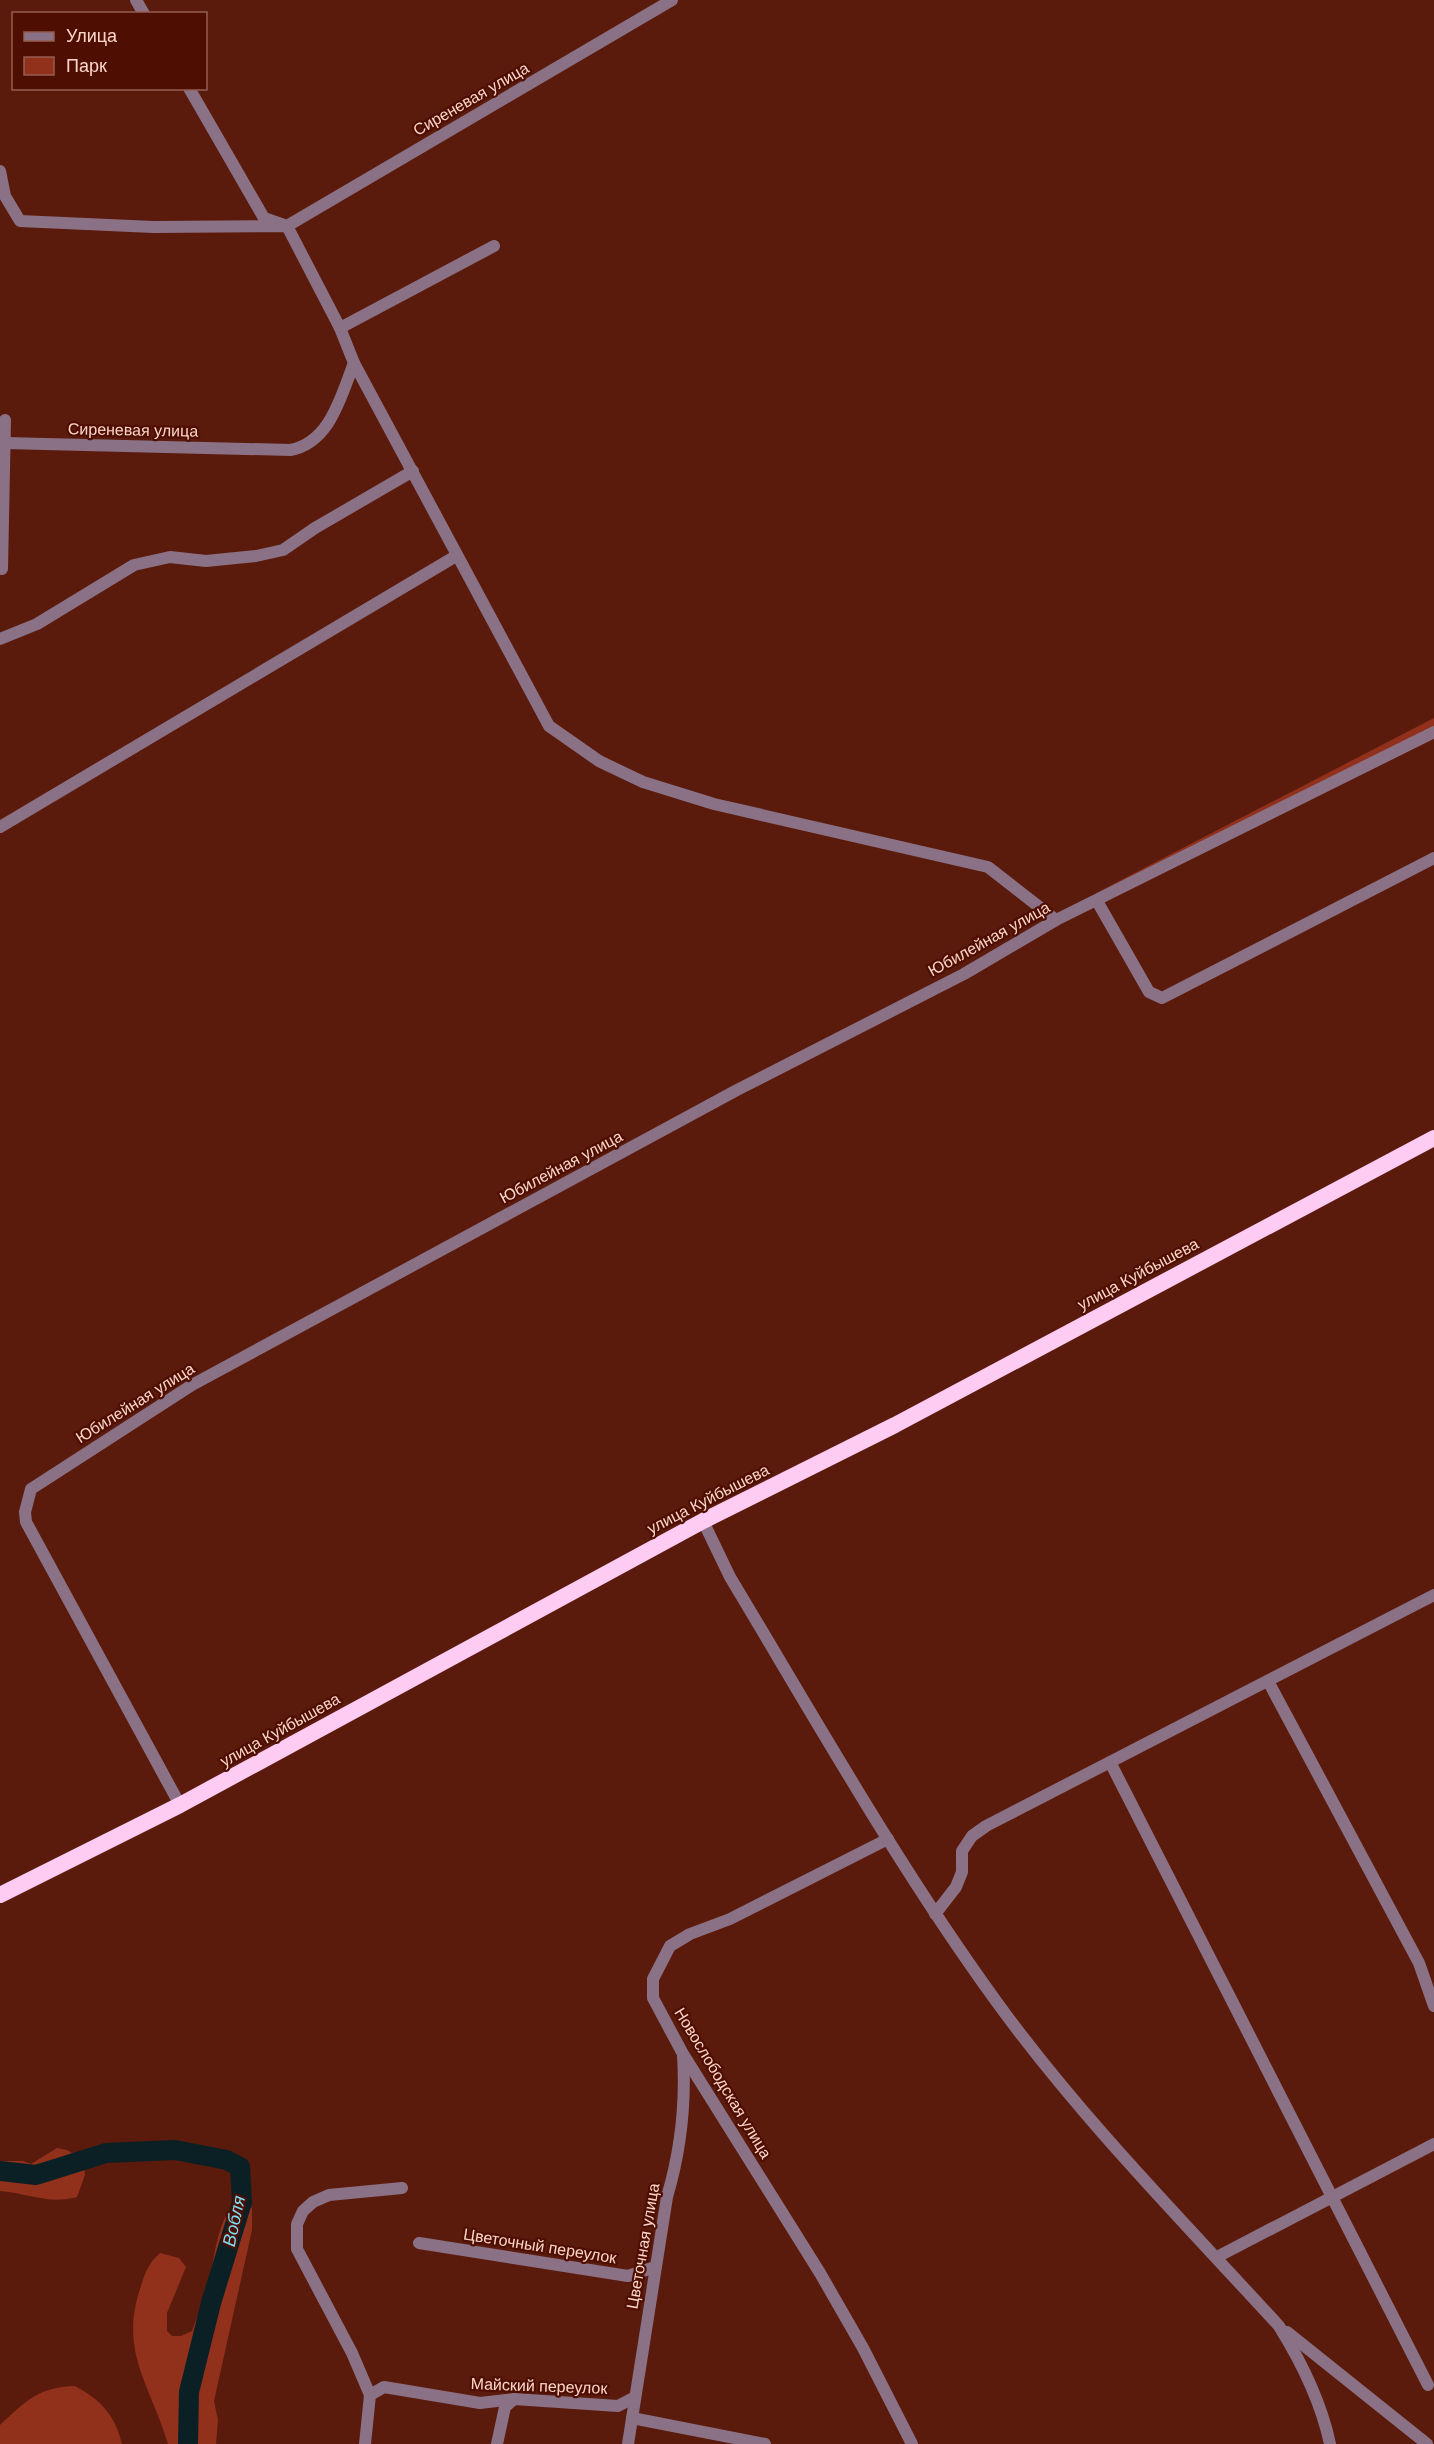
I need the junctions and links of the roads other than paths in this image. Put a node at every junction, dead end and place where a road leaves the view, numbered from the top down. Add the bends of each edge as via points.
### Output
1 (672, 0) edge
2 (190, 90) edge
3 (0, 171) edge
4 (287, 226) junction
5 (494, 246) dead end
6 (340, 328) junction
7 (354, 363) junction
8 (5, 420) dead end
9 (5, 443) junction
10 (413, 471) junction
11 (456, 556) junction
12 (2, 569) dead end
13 (0, 639) edge
14 (1434, 732) edge
15 (0, 827) edge
16 (1434, 858) edge
17 (1096, 901) junction
18 (1056, 920) junction
19 (1434, 1138) edge
20 (702, 1521) junction
21 (1434, 1595) edge
22 (1268, 1681) junction
23 (1110, 1762) junction
24 (180, 1805) junction
25 (888, 1839) junction
26 (0, 1895) edge
27 (935, 1914) junction
28 (1434, 2007) edge
29 (683, 2054) junction
30 (1434, 2144) edge
31 (402, 2188) dead end
32 (1332, 2197) junction
33 (419, 2243) dead end
34 (1216, 2257) junction
35 (655, 2267) junction
36 (1279, 2326) junction
37 (1428, 2385) dead end
38 (370, 2395) junction
39 (635, 2397) junction
40 (514, 2399) junction
41 (632, 2418) junction
42 (913, 2443) edge
43 (364, 2444) edge
44 (497, 2444) edge
45 (628, 2444) edge
46 (765, 2444) edge
47 (1330, 2444) edge
48 (1426, 2444) edge

1 - 4 street, Сиреневая улица
2 - 4 street via 264,218
3 - 4 street, Сиреневая улица via 5,196 20,221 153,227
4 - 6 street
5 - 6 street
6 - 7 street
7 - 9 street, Сиреневая улица via 325,427 304,447 290,450
7 - 10 street
8 - 9 street
9 - 12 street
10 - 11 street
10 - 13 street via 283,550 206,561 170,557 134,565 37,624
11 - 15 street
11 - 18 street via 549,726 599,761 643,782 714,804 988,867
14 - 17 street, Юбилейная улица
16 - 17 street via 1162,998 1149,992
17 - 18 street, Юбилейная улица
18 - 24 street, Юбилейная улица via 964,974 737,1090 192,1385 31,1490 26,1522
19 - 20 highway, улица Куйбышева via 895,1425
20 - 24 highway, улица Куйбышева
20 - 25 street via 730,1577
21 - 22 street
22 - 23 street
22 - 28 street via 1419,1963
23 - 27 street via 972,1836 962,1851 962,1872 956,1887
23 - 32 street
24 - 26 highway, улица Куйбышева
25 - 27 street
25 - 29 street, Новослободская улица via 730,1920 670,1946 653,1979 653,1998
27 - 34 street via 1076,2102
29 - 35 street, Цветочная улица via 686,2093
29 - 42 street, Новослободская улица via 820,2273
30 - 32 street
31 - 38 street via 329,2195 303,2211 297,2224 297,2249
32 - 34 street
32 - 37 street
33 - 35 street, Цветочный переулок via 628,2276
34 - 36 street
35 - 39 street, Цветочная улица
36 - 47 street via 1301,2361
36 - 48 street
38 - 40 street, Майский переулок via 384,2387 480,2403
38 - 43 street
39 - 40 street, Майский переулок via 618,2406
39 - 41 street, Цветочная улица
40 - 44 street via 505,2407
41 - 45 street, Цветочная улица
41 - 46 street

